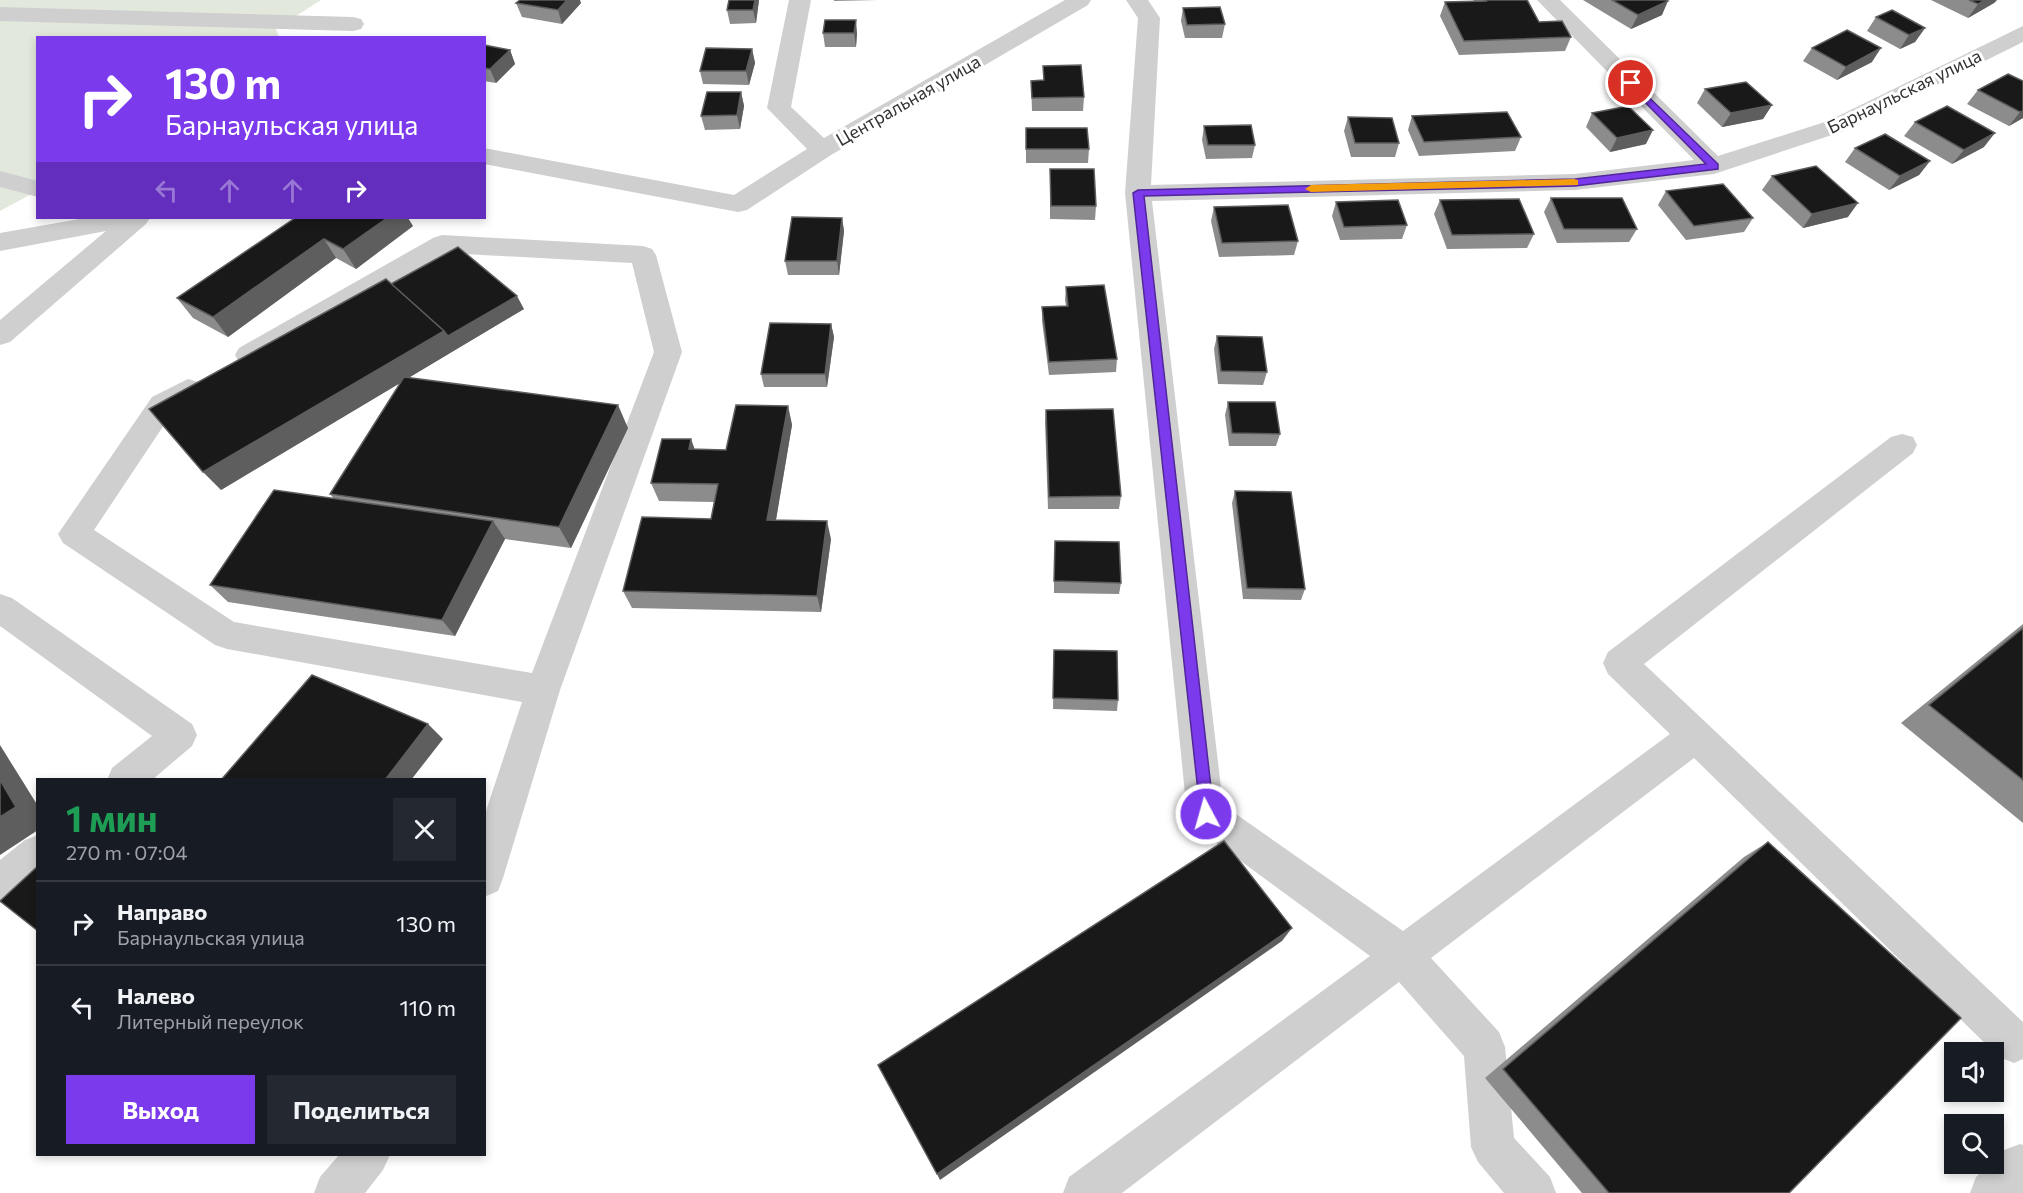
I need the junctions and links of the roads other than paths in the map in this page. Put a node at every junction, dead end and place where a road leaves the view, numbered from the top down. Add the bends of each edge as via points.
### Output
1 (800, 0) edge
2 (1080, 0) edge
3 (1137, 0) edge
4 (1548, 0) edge
5 (0, 14) edge
6 (72, 18) edge
7 (354, 23) edge
8 (2023, 33) edge
9 (822, 150) junction
10 (486, 156) edge
11 (1714, 166) junction
12 (0, 179) edge
13 (36, 188) edge
14 (1138, 193) junction
15 (123, 219) edge
16 (135, 219) edge
17 (0, 242) edge
18 (0, 335) edge
19 (1902, 445) dead end
20 (0, 608) edge
21 (543, 690) junction
22 (1696, 736) junction
23 (127, 778) edge
24 (36, 855) edge
25 (486, 872) edge
26 (0, 884) edge
27 (1402, 955) junction
28 (2020, 1037) edge
29 (367, 1156) edge
30 (336, 1193) edge
31 (1085, 1193) edge
32 (1534, 1193) edge

1 - 9 street via 779,108
2 - 9 street, Центральная улица
3 - 14 street via 1149,18
4 - 11 street
5 - 6 street
6 - 7 street
8 - 11 street, Барнаульская улица via 1836,126
9 - 10 street, Центральная улица via 738,204
11 - 14 street, Барнаульская улица via 1575,182
12 - 13 street
14 - 27 street via 1206,814
15 - 17 street
16 - 18 street
19 - 22 street via 1620,663
20 - 23 street via 179,735
21 - 21 street via 668,352 644,255 442,244 162,405 74,534 227,635
21 - 25 street
22 - 27 street
22 - 28 street
24 - 26 street
27 - 31 street
27 - 32 street via 1484,1047 1493,1147
29 - 30 street

